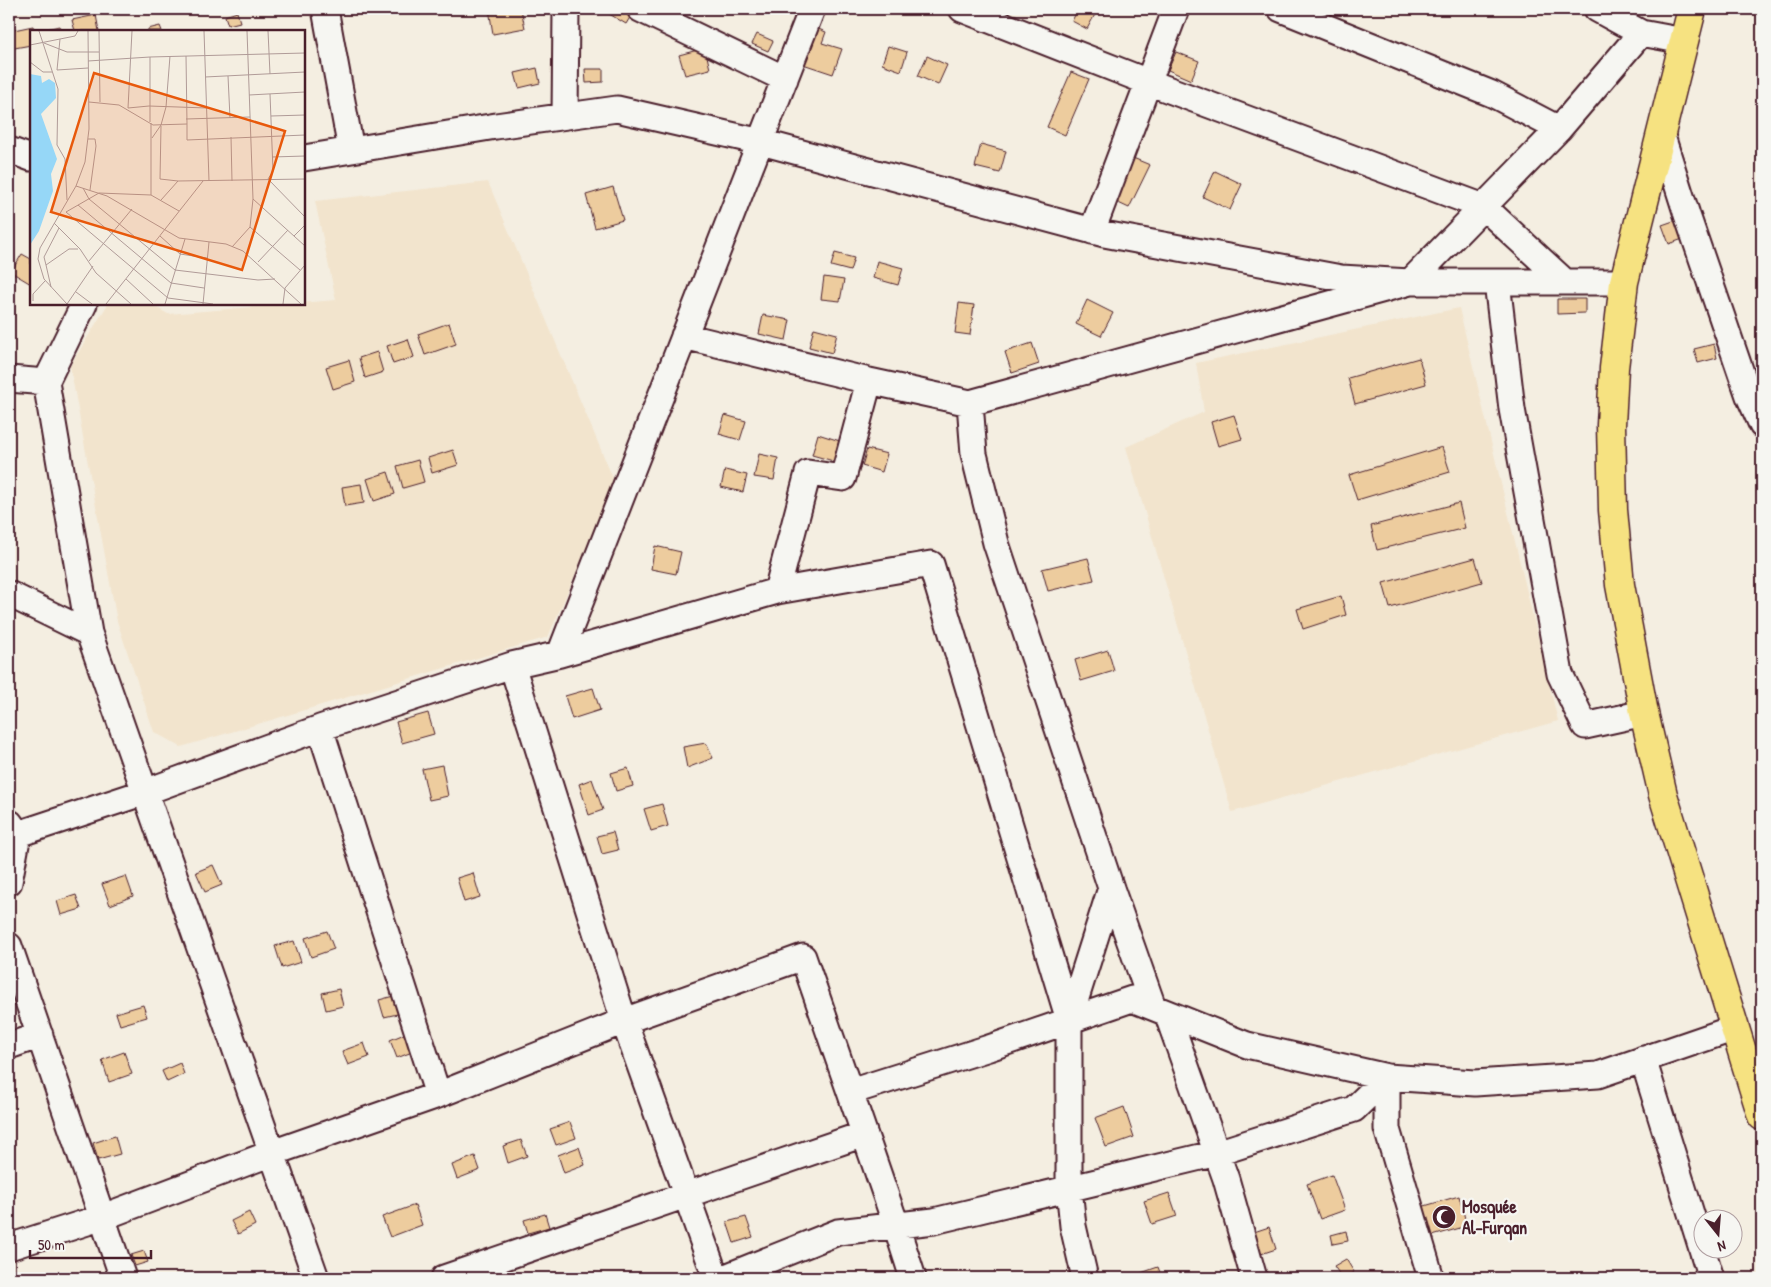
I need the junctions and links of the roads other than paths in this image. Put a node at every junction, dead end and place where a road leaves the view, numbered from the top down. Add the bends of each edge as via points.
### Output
1 (330, 9) edge
2 (566, 9) edge
3 (640, 9) edge
4 (812, 9) edge
5 (962, 9) edge
6 (1176, 9) edge
7 (1280, 9) edge
8 (1597, 9) edge
9 (1692, 9) edge
10 (1641, 33) junction
11 (1684, 41) junction
12 (785, 78) junction
13 (1148, 82) junction
14 (565, 116) junction
15 (1559, 130) junction
16 (1661, 133) junction
17 (760, 142) junction
18 (9, 150) edge
19 (351, 150) junction
20 (30, 158) edge
21 (305, 158) edge
22 (1484, 207) junction
23 (1092, 230) junction
24 (1410, 282) junction
25 (1497, 282) junction
26 (1565, 282) junction
27 (1624, 282) junction
28 (84, 305) edge
29 (684, 336) junction
30 (9, 378) edge
31 (868, 381) junction
32 (46, 382) junction
33 (970, 403) junction
34 (1762, 425) edge
35 (777, 591) junction
36 (9, 594) edge
37 (89, 633) junction
38 (560, 654) junction
39 (512, 665) junction
40 (1644, 713) junction
41 (320, 728) junction
42 (145, 792) junction
43 (12, 831) edge
44 (9, 882) edge
45 (1111, 888) junction
46 (9, 946) edge
47 (1160, 1010) junction
48 (1069, 1020) junction
49 (624, 1021) junction
50 (1735, 1028) junction
51 (40, 1035) junction
52 (9, 1046) edge
53 (1643, 1059) junction
54 (1386, 1077) junction
55 (850, 1092) junction
56 (438, 1095) junction
57 (1762, 1116) edge
58 (864, 1134) junction
59 (272, 1153) junction
60 (1217, 1153) junction
61 (1069, 1188) junction
62 (686, 1194) junction
63 (102, 1217) junction
64 (896, 1225) junction
65 (9, 1247) edge
66 (506, 1268) edge
67 (123, 1278) edge
68 (316, 1278) edge
69 (444, 1278) edge
70 (716, 1278) edge
71 (723, 1278) edge
72 (913, 1278) edge
73 (1085, 1278) edge
74 (1254, 1278) edge
75 (1431, 1278) edge
76 (1711, 1278) edge

1 - 19 street
2 - 14 street
3 - 12 street
4 - 12 street
5 - 13 street
6 - 13 street
7 - 15 street via 1492,94
8 - 10 street
9 - 11 main road
10 - 11 street
10 - 15 street
11 - 16 main road
12 - 17 street
13 - 22 street
13 - 23 street
14 - 17 street via 617,109
14 - 19 street
15 - 22 street
16 - 27 main road
16 - 34 street via 1749,396
17 - 23 street
17 - 29 street
18 - 20 street
19 - 21 street
22 - 24 street
22 - 26 street
23 - 24 street via 1342,278
24 - 25 street
24 - 33 street
25 - 26 street
25 - 40 street via 1512,408 1560,674 1585,726
26 - 27 street
27 - 40 main road via 1611,426 1613,510 1620,585
28 - 32 street
29 - 31 street
29 - 38 street
30 - 32 street
31 - 33 street
31 - 35 street via 843,478 808,473
32 - 37 street
33 - 45 street via 974,454 996,543
35 - 38 street
35 - 48 street via 930,564
36 - 37 street
37 - 42 street
38 - 39 street
39 - 41 street
39 - 49 street
40 - 50 main road via 1663,794
41 - 42 street
41 - 56 street
42 - 43 street
42 - 59 street
43 - 44 street
45 - 47 street
45 - 48 street
46 - 51 street
47 - 48 street via 1132,998
47 - 54 street via 1247,1046
47 - 60 street
48 - 55 street
48 - 61 street
49 - 55 street via 803,957
49 - 56 street
49 - 62 street
50 - 53 street
50 - 57 main road
51 - 52 street
51 - 63 street
53 - 54 street via 1598,1075 1475,1083
53 - 76 street
54 - 60 street via 1354,1109
54 - 75 street via 1387,1129
55 - 58 street
56 - 59 street
58 - 62 street
58 - 64 street
59 - 63 street
59 - 68 street
60 - 61 street
60 - 74 street
61 - 64 street via 934,1221
61 - 73 street via 1073,1226
62 - 66 street
62 - 70 street
63 - 65 street
63 - 67 street
64 - 71 street via 838,1232
64 - 72 street
66 - 69 street

